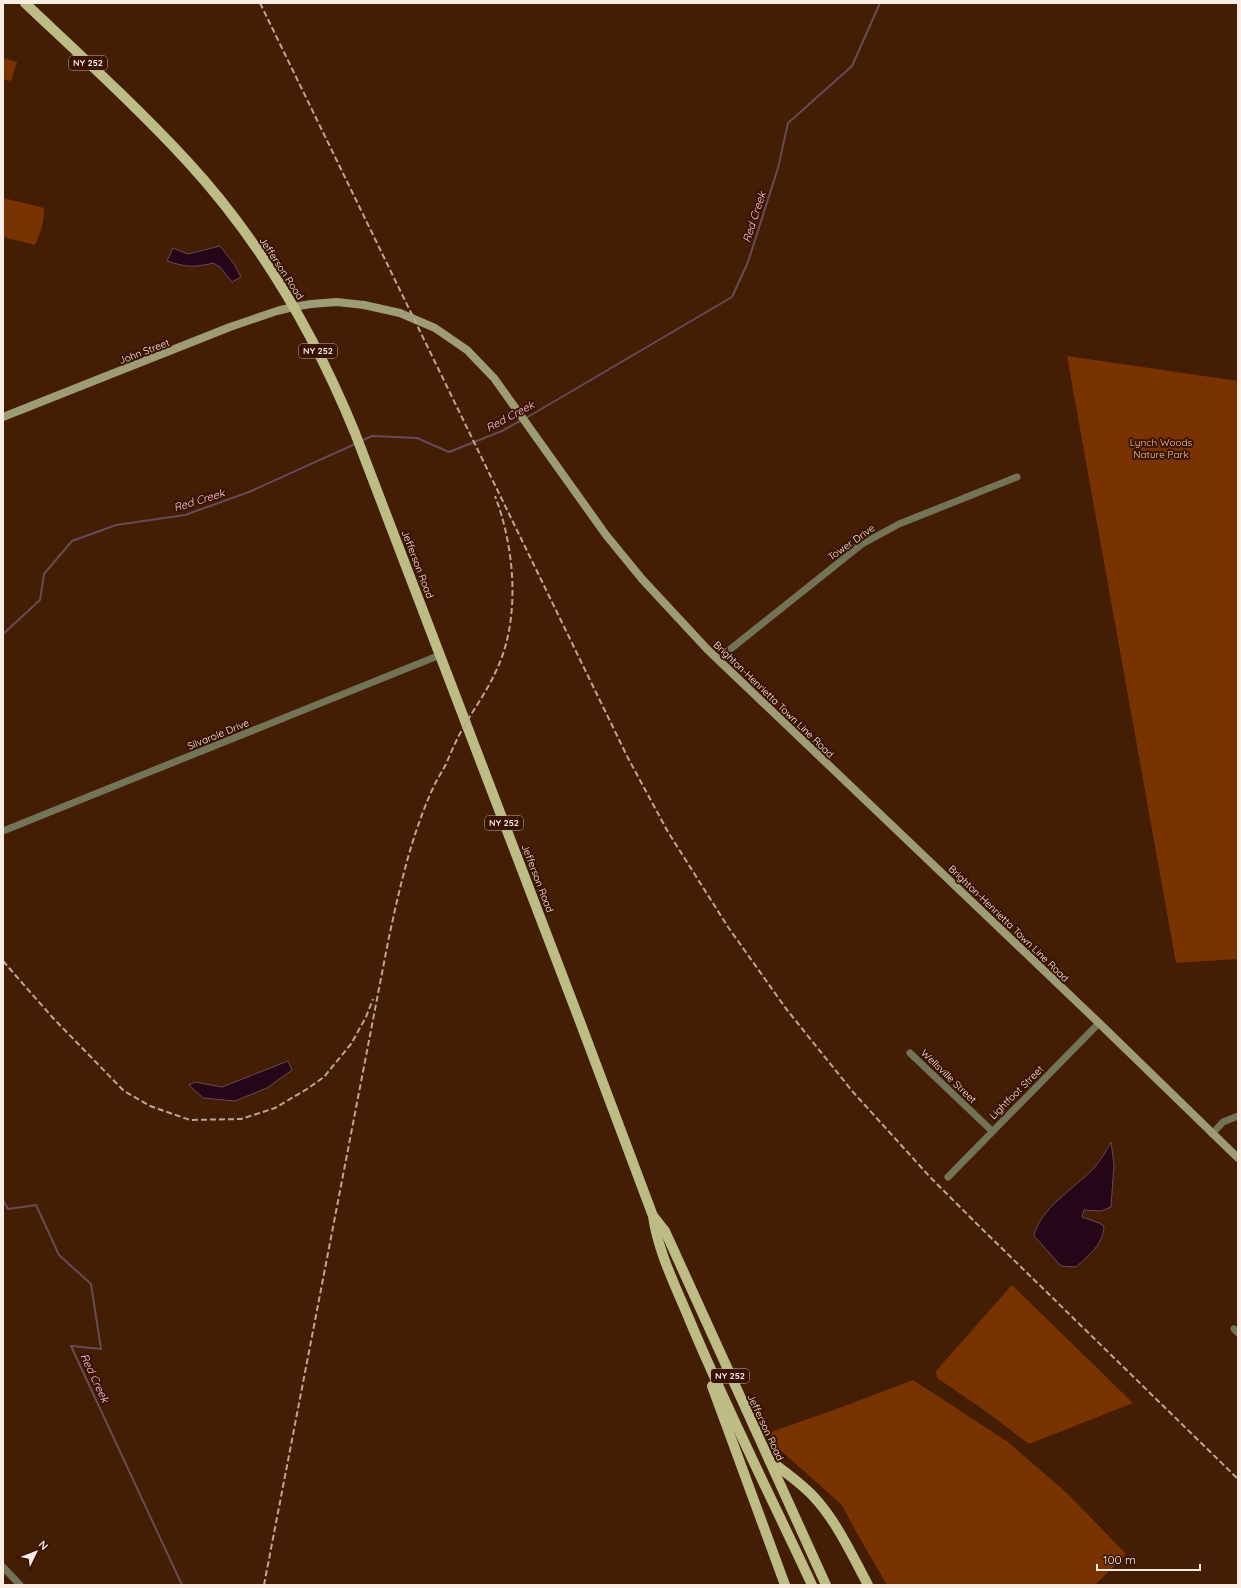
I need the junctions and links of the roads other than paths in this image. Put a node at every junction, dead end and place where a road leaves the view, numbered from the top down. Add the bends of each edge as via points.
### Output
1 (25, 3) edge
2 (293, 307) junction
3 (3, 417) edge
4 (1018, 476) dead end
5 (440, 655) junction
6 (718, 659) junction
7 (3, 831) edge
8 (1099, 1023) junction
9 (910, 1053) dead end
10 (1238, 1116) edge
11 (992, 1131) junction
12 (1212, 1134) junction
13 (1238, 1158) edge
14 (948, 1177) dead end
15 (653, 1216) junction
16 (698, 1338) junction
17 (767, 1458) junction
18 (3, 1567) edge
19 (20, 1585) edge
20 (785, 1585) edge
21 (812, 1585) edge
22 (826, 1585) edge
23 (868, 1585) edge

1 - 2 main road, Jefferson Road / NY 252 via 188,162 252,243
2 - 3 street, John Street via 235,325
2 - 5 main road, Jefferson Road / NY 252 via 327,368 355,432
2 - 6 street, Brighton-Henrietta Town Line Road via 326,302 350,302 390,310 435,328 467,350 512,401 623,557
4 - 6 street, Tower Drive via 899,524 862,544
5 - 7 street, Silvarole Drive
5 - 15 main road, Jefferson Road / NY 252
6 - 8 street, Brighton-Henrietta Town Line Road
8 - 11 street, Lightfoot Street
8 - 12 street, Brighton-Henrietta Town Line Road
9 - 11 street, Wellsville Street
10 - 12 street via 1223,1122
11 - 14 street, Lightfoot Street
12 - 13 street, Brighton-Henrietta Town Line Road
15 - 16 main road, Jefferson Road / NY 252 via 655,1233
15 - 17 main road, Jefferson Road / NY 252 via 665,1231
16 - 20 main road via 703,1360
16 - 21 main road, Jefferson Road / NY 252
17 - 22 main road, Jefferson Road / NY 252
17 - 23 main road via 813,1496 825,1511
18 - 19 street

